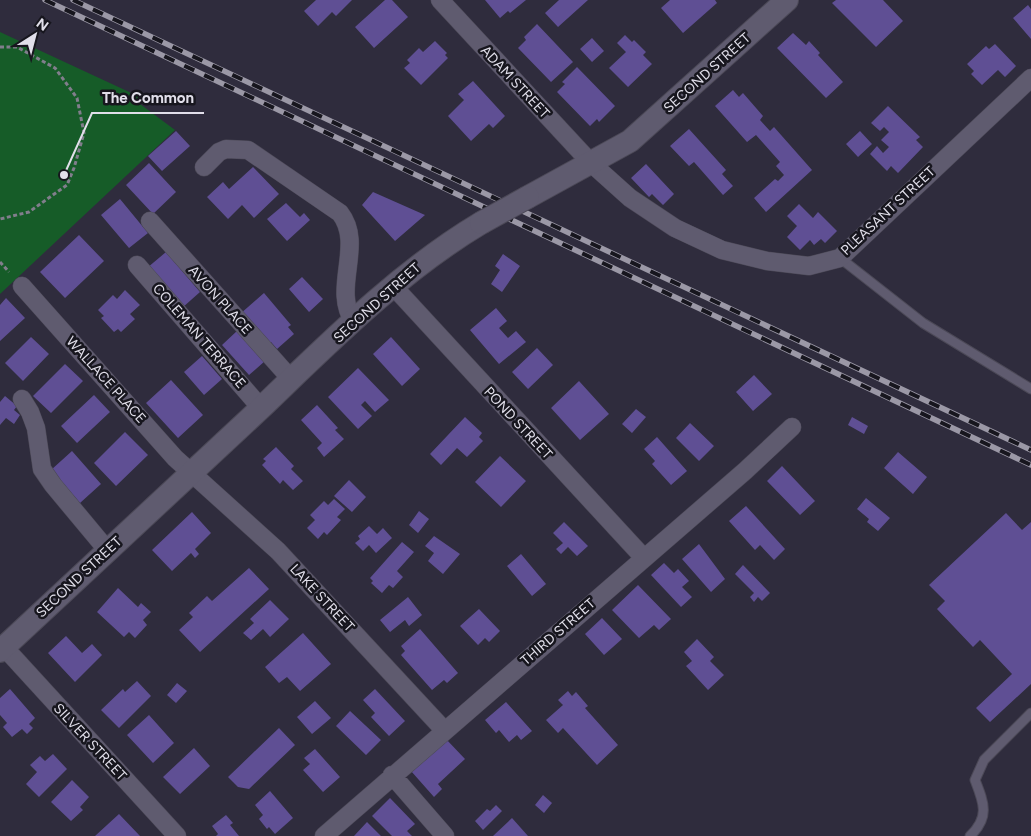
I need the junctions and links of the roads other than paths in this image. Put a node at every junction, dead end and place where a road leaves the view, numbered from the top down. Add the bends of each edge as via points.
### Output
1 (440, 0) edge
2 (787, 0) edge
3 (1031, 78) edge
4 (591, 163) junction
5 (204, 167) dead end
6 (150, 221) dead end
7 (840, 258) junction
8 (137, 265) dead end
9 (22, 286) dead end
10 (394, 287) junction
11 (354, 322) junction
12 (291, 380) junction
13 (1031, 389) edge
14 (22, 400) dead end
15 (261, 408) junction
16 (792, 427) dead end
17 (190, 474) junction
18 (108, 551) junction
19 (644, 558) junction
20 (2, 649) edge
21 (1029, 718) edge
22 (444, 730) junction
23 (392, 775) junction
24 (177, 836) edge
25 (324, 836) edge
26 (445, 836) edge
27 (970, 836) edge

1 - 4 street, ADAM STREET
2 - 4 street, SECOND STREET via 652,123 624,145
3 - 7 street, PLEASANT STREET
4 - 7 street, PLEASANT STREET via 637,203 675,228 722,250 767,261 809,266
4 - 10 street, SECOND STREET, bridge via 481,223 436,252
5 - 11 street via 226,149 248,150 340,212 349,240 345,308
6 - 12 street, AVON PLACE
7 - 13 lane via 922,323
8 - 15 street, COLEMAN TERRACE
9 - 17 street, WALLACE PLACE
10 - 11 street, SECOND STREET
10 - 19 street, POND STREET
11 - 12 street, SECOND STREET
12 - 15 street, SECOND STREET
14 - 18 street via 36,428 42,469
15 - 17 street, SECOND STREET
16 - 19 street, THIRD STREET
17 - 18 street, SECOND STREET
17 - 22 street, LAKE STREET via 278,551
18 - 20 street, SECOND STREET
19 - 22 street, THIRD STREET
20 - 24 street, SILVER STREET
21 - 27 lane via 984,760 975,780 984,804 980,826
22 - 23 street, THIRD STREET
23 - 25 street, THIRD STREET
23 - 26 street

